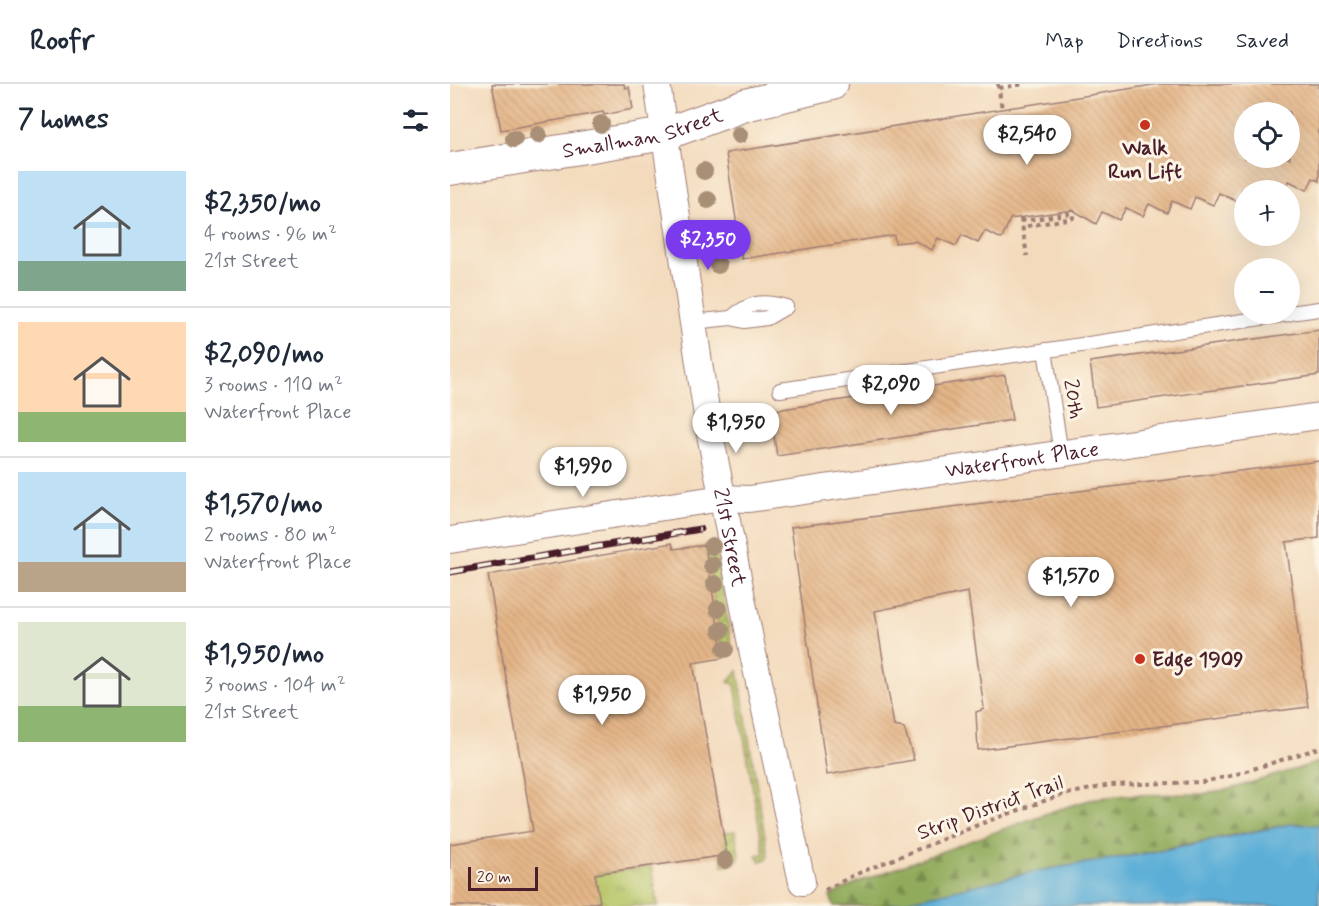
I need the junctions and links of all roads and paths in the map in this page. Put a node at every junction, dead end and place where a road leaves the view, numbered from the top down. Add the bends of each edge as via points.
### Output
1 (657, 84) edge
2 (832, 84) edge
3 (1025, 84) edge
4 (998, 86) edge
5 (1002, 109) dead end
6 (665, 134) junction
7 (450, 170) edge
8 (1022, 227) junction
9 (1027, 256) dead end
10 (1319, 309) edge
11 (1300, 312) edge
12 (730, 318) dead end
13 (1234, 321) edge
14 (693, 322) junction
15 (1045, 350) junction
16 (780, 390) dead end
17 (1319, 416) edge
18 (1061, 454) junction
19 (722, 498) junction
20 (450, 540) edge
21 (1319, 748) edge
22 (809, 888) joint

1 - 6 street, 21st Street
2 - 6 street, Smallman Street via 745,105
3 - 4 path
4 - 5 path
6 - 7 street, Smallman Street
6 - 14 street, 21st Street
8 - 8 path via 1072,218 1072,213 1021,219
8 - 9 path
10 - 11 lane
12 - 14 lane
13 - 15 lane
14 - 19 street, 21st Street
15 - 16 lane
15 - 18 lane, 20th
17 - 18 street, Waterfront Place
18 - 19 street, Waterfront Place via 761,497
19 - 20 street, Waterfront Place
19 - 22 street, 21st Street
21 - 22 path, Strip District Trail via 1203,782 1110,785 1058,796 854,875

